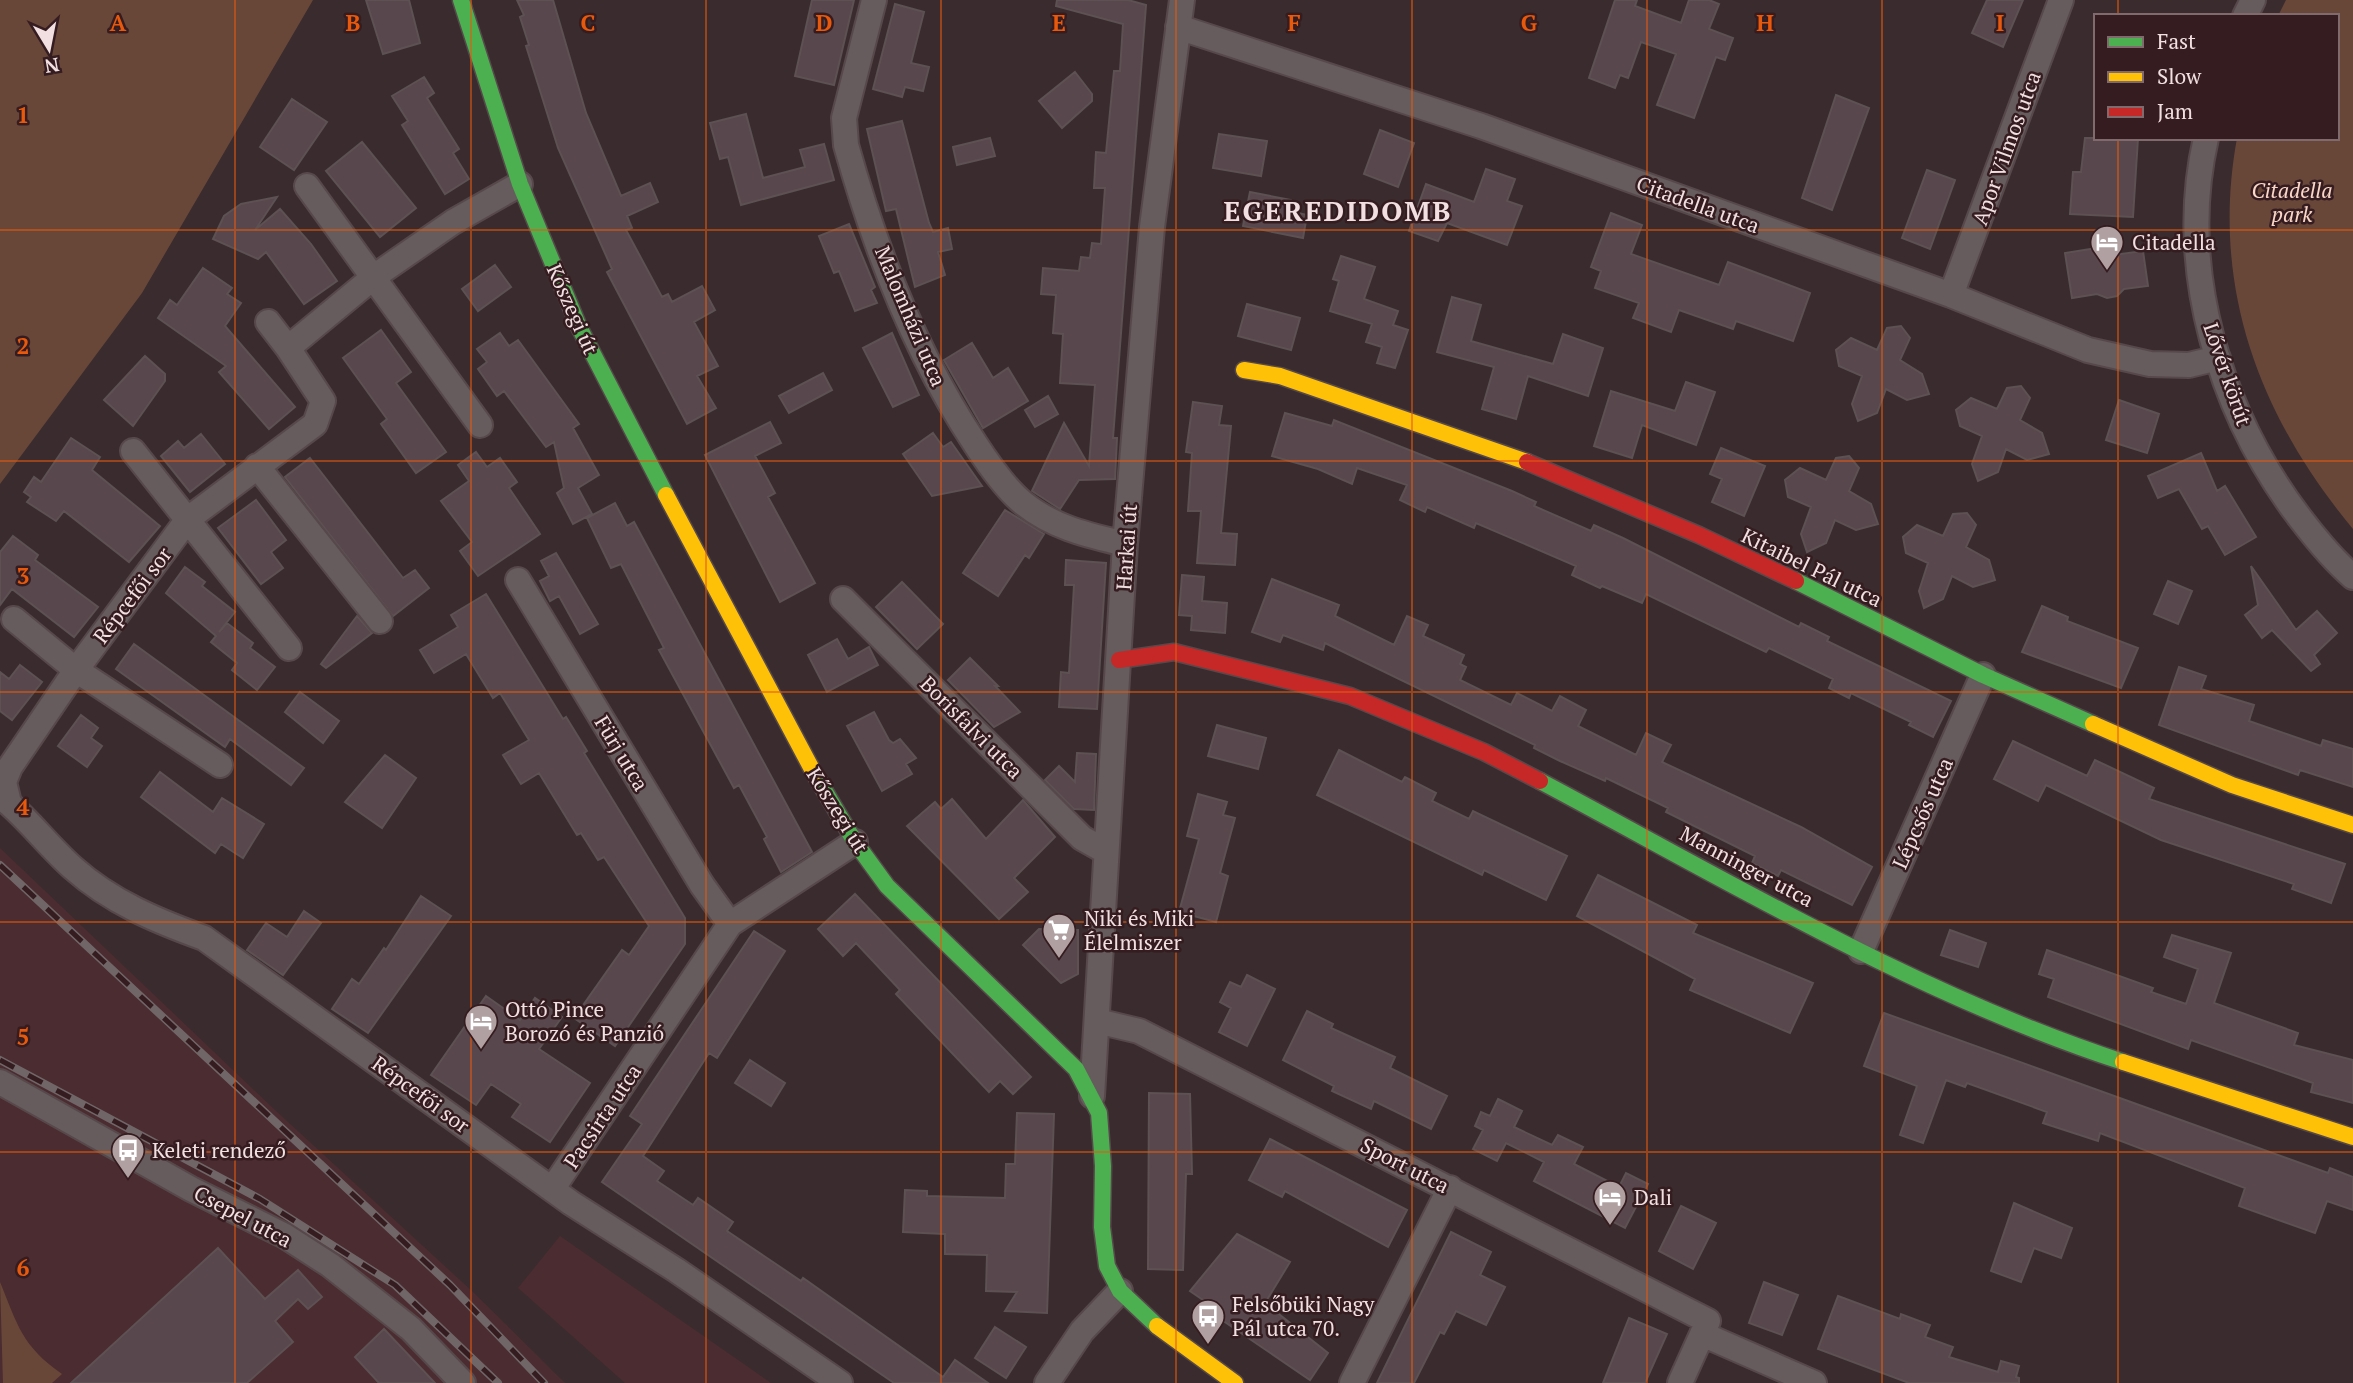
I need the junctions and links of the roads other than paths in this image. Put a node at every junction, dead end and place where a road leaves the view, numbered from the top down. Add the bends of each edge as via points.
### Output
1 (461, 0) edge
2 (874, 0) edge
3 (1182, 0) edge
4 (2060, 0) edge
5 (1178, 27) junction
6 (2206, 140) edge
7 (520, 184) junction
8 (307, 186) dead end
9 (375, 276) junction
10 (1951, 295) junction
11 (268, 322) dead end
12 (288, 348) junction
13 (2218, 358) junction
14 (1244, 370) dead end
15 (480, 425) dead end
16 (133, 451) dead end
17 (265, 475) junction
18 (188, 519) junction
19 (1125, 544) junction
20 (2353, 577) edge
21 (518, 580) dead end
22 (843, 598) dead end
23 (14, 619) dead end
24 (380, 621) dead end
25 (289, 648) dead end
26 (1119, 660) junction
27 (76, 670) junction
28 (1983, 676) junction
29 (220, 765) dead end
30 (5, 800) edge
31 (2353, 825) edge
32 (855, 842) junction
33 (1105, 852) junction
34 (730, 924) junction
35 (1861, 951) junction
36 (1097, 1021) junction
37 (0, 1082) edge
38 (1092, 1096) junction
39 (2353, 1137) edge
40 (553, 1188) junction
41 (1450, 1188) junction
42 (1120, 1291) junction
43 (1704, 1328) junction
44 (463, 1383) edge
45 (839, 1383) edge
46 (1047, 1383) edge
47 (1235, 1383) edge
48 (1352, 1383) edge
49 (1680, 1383) edge
50 (1814, 1383) edge

1 - 7 street, Kőszegi út
2 - 19 street, Malomházi utca via 844,118 846,145 908,321 948,404 987,462 1023,502 1065,530
3 - 5 street, Harkai út
4 - 10 street, Apor Vilmos utca
5 - 10 street, Citadella utca via 1481,126
5 - 19 street, Harkai út via 1152,227
6 - 13 street, Lővér körút via 2195,219 2199,272
7 - 9 street via 453,222
7 - 32 street, Kőszegi út via 579,327 789,731
8 - 9 street
9 - 12 street
9 - 15 street
10 - 13 street, Citadella utca via 2088,350 2150,364 2189,365
11 - 12 street
12 - 17 street via 323,401 321,412 304,434
13 - 20 street, Lővér körút via 2234,407 2274,479 2315,537
14 - 28 street, Kitaibel Pál utca via 1280,376 1517,458 1699,535
16 - 18 street
17 - 18 street, Répcefői sor
17 - 24 street
18 - 25 street
18 - 27 street, Répcefői sor
19 - 26 street, Harkai út
21 - 34 street, Fürj utca
22 - 33 street, Borisfalvi utca via 1082,838
23 - 27 street
26 - 33 street, Harkai út
26 - 35 street, Manninger utca via 1174,652 1350,696 1484,752
27 - 29 street
27 - 30 street, Répcefői sor via 10,766 4,782
28 - 31 street, Kitaibel Pál utca via 2232,785
28 - 35 street, Lépcsős utca
30 - 40 street, Répcefői sor via 55,851 103,890 137,913 204,938
32 - 34 street, Pacsirta utca
32 - 38 street, Kőszegi út via 887,886 1076,1069
33 - 36 street, Harkai út
34 - 40 street, Pacsirta utca
35 - 39 street, Manninger utca via 1939,992 2061,1042
36 - 38 street, Harkai út
36 - 41 street, Sport utca via 1139,1031
37 - 44 street, Csepel utca via 285,1236 330,1265 411,1329
38 - 42 street, Kőszegi út via 1101,1130 1101,1227 1107,1266
40 - 45 street, Répcefői sor
41 - 43 street, Sport utca
41 - 48 street
42 - 46 street via 1082,1331
42 - 47 street via 1158,1327
43 - 49 street
43 - 50 street, Sport utca

